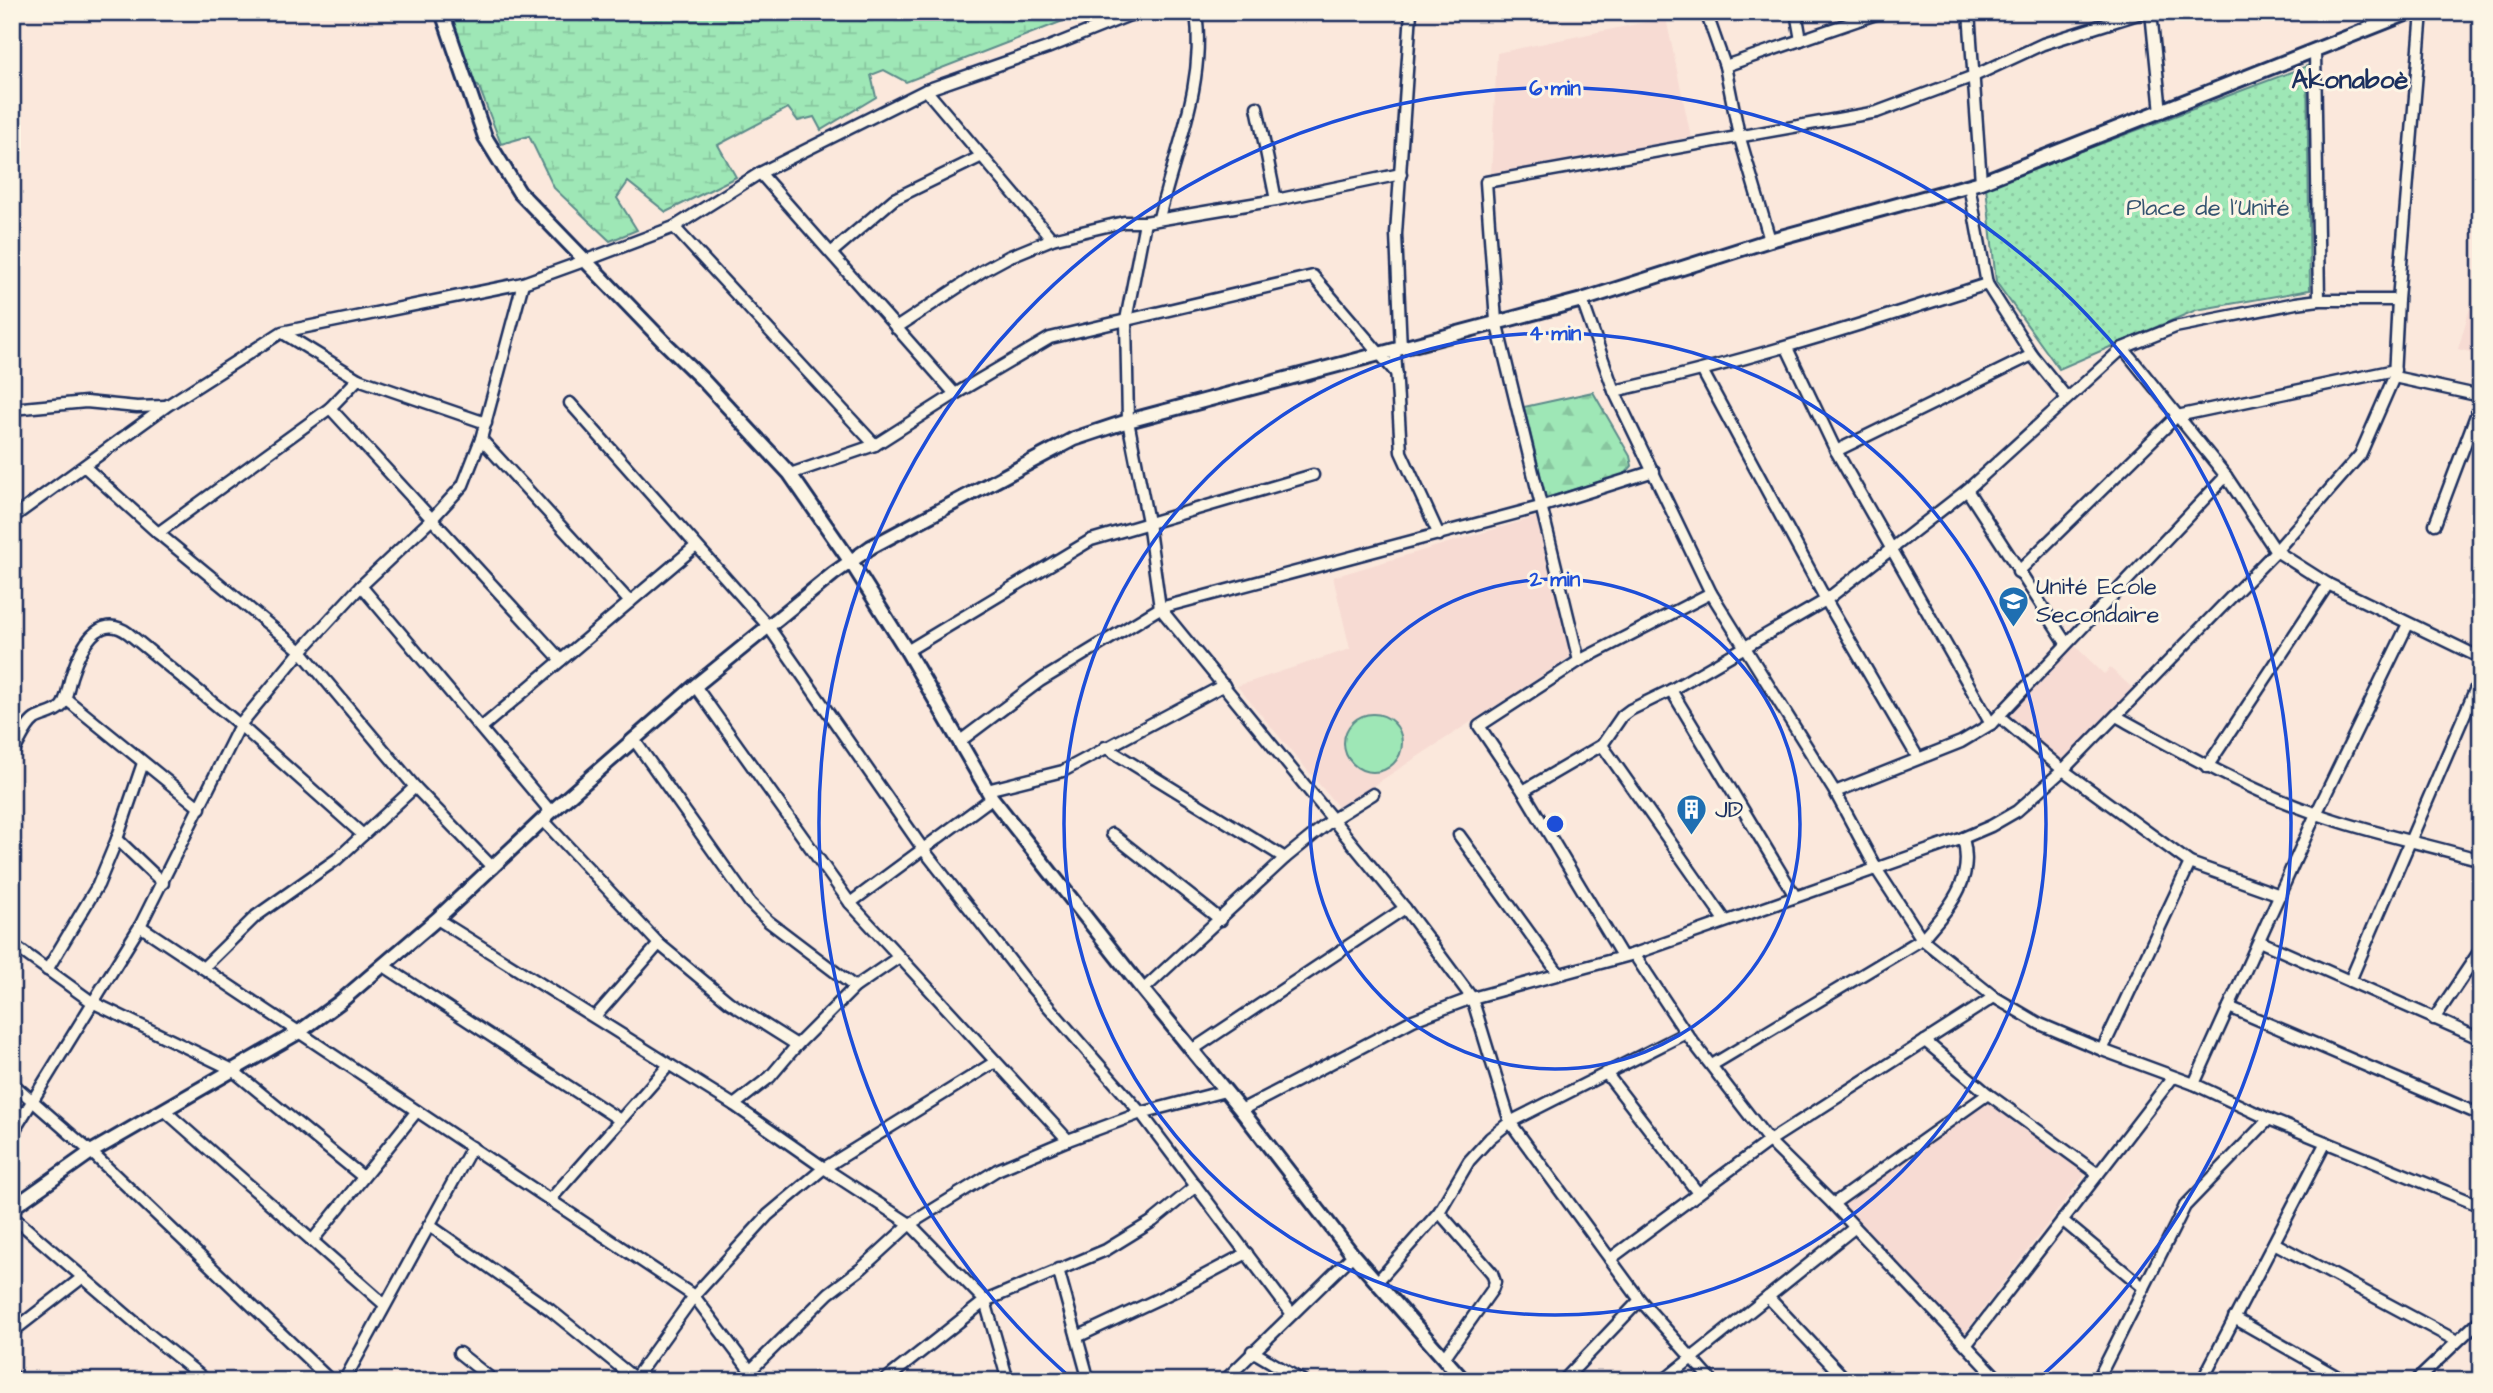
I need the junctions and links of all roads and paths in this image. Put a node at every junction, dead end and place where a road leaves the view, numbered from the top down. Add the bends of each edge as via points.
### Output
1 (442, 12) edge
2 (1137, 12) edge
3 (1196, 12) edge
4 (1411, 12) edge
5 (1706, 12) edge
6 (1796, 12) edge
7 (1882, 12) edge
8 (1969, 12) edge
9 (2144, 12) edge
10 (2151, 12) edge
11 (2411, 12) edge
12 (2422, 12) edge
13 (1801, 40) junction
14 (2315, 52) junction
15 (1725, 66) junction
16 (1974, 76) junction
17 (926, 90) junction
18 (1257, 107) dead end
19 (2161, 112) junction
20 (1739, 135) junction
21 (982, 156) junction
22 (760, 173) junction
23 (1401, 174) junction
24 (1975, 184) junction
25 (1276, 200) junction
26 (1159, 218) junction
27 (1145, 222) junction
28 (674, 227) junction
29 (1052, 239) junction
30 (1770, 240) junction
31 (831, 253) junction
32 (584, 261) junction
33 (523, 283) junction
34 (1987, 284) junction
35 (1582, 300) junction
36 (2319, 300) junction
37 (2398, 300) junction
38 (1126, 320) junction
39 (1496, 321) junction
40 (896, 328) junction
41 (282, 332) junction
42 (1787, 348) junction
43 (2123, 348) junction
44 (1398, 350) junction
45 (1380, 355) junction
46 (2032, 355) junction
47 (1703, 372) junction
48 (2394, 373) junction
49 (1397, 374) junction
50 (358, 379) junction
51 (1614, 391) junction
52 (955, 394) junction
53 (2481, 396) edge
54 (2066, 397) junction
55 (2481, 402) edge
56 (569, 403) dead end
57 (169, 405) junction
58 (330, 408) junction
59 (12, 409) edge
60 (2177, 416) junction
61 (1128, 421) junction
62 (486, 422) junction
63 (481, 439) junction
64 (875, 445) junction
65 (1836, 451) junction
66 (85, 467) junction
67 (1654, 471) junction
68 (790, 474) junction
69 (1313, 475) dead end
70 (2226, 476) junction
71 (1967, 490) junction
72 (1541, 507) junction
73 (12, 518) edge
74 (432, 519) junction
75 (1147, 522) junction
76 (2435, 524) dead end
77 (158, 533) junction
78 (1439, 535) junction
79 (696, 546) junction
80 (1892, 548) junction
81 (2276, 551) junction
82 (851, 562) junction
83 (2018, 572) junction
84 (2328, 584) junction
85 (361, 586) junction
86 (1711, 593) junction
87 (1826, 600) junction
88 (630, 602) junction
89 (1160, 608) junction
90 (2409, 624) junction
91 (768, 626) junction
92 (2066, 643) junction
93 (1745, 647) junction
94 (907, 651) junction
95 (301, 652) junction
96 (2481, 658) edge
97 (561, 660) junction
98 (1579, 661) junction
99 (2481, 676) edge
100 (1224, 684) junction
101 (695, 685) junction
102 (1671, 690) junction
103 (66, 699) junction
104 (2116, 716) junction
105 (2000, 717) junction
106 (1991, 724) junction
107 (240, 725) junction
108 (481, 728) junction
109 (635, 741) junction
110 (959, 742) junction
111 (1602, 745) junction
112 (1105, 747) junction
113 (12, 754) edge
114 (1918, 758) junction
115 (142, 763) junction
116 (2207, 767) junction
117 (2063, 770) junction
118 (415, 787) junction
119 (1522, 791) junction
120 (1835, 792) junction
121 (990, 794) junction
122 (1373, 794) dead end
123 (200, 808) junction
124 (2316, 814) junction
125 (547, 816) junction
126 (1333, 819) junction
127 (1112, 834) dead end
128 (363, 835) junction
129 (1459, 835) dead end
130 (1962, 838) junction
131 (117, 839) junction
132 (2408, 842) junction
133 (923, 849) junction
134 (1285, 859) junction
135 (2481, 860) edge
136 (2190, 863) junction
137 (493, 868) junction
138 (1877, 870) junction
139 (163, 883) junction
140 (2280, 895) junction
141 (1794, 896) junction
142 (850, 903) junction
143 (1405, 908) junction
144 (437, 919) junction
145 (1220, 920) junction
146 (1726, 920) junction
147 (140, 926) junction
148 (1922, 939) junction
149 (2259, 941) junction
150 (12, 944) edge
151 (659, 944) junction
152 (2481, 949) edge
153 (1633, 954) junction
154 (899, 957) junction
155 (1622, 957) junction
156 (384, 966) junction
157 (203, 968) junction
158 (47, 970) junction
159 (1559, 974) junction
160 (2350, 981) junction
161 (855, 987) junction
162 (1143, 990) junction
163 (1994, 997) junction
164 (1472, 998) junction
165 (92, 1002) junction
166 (2229, 1007) junction
167 (595, 1017) junction
168 (2434, 1019) junction
169 (299, 1032) junction
170 (1686, 1033) junction
171 (2481, 1039) edge
172 (1925, 1041) junction
173 (797, 1045) junction
174 (1192, 1050) junction
175 (2102, 1051) junction
176 (995, 1062) junction
177 (669, 1065) junction
178 (1712, 1065) junction
179 (232, 1069) junction
180 (1606, 1073) junction
181 (2173, 1077) junction
182 (12, 1083) edge
183 (2194, 1084) junction
184 (1225, 1091) junction
185 (1988, 1094) junction
186 (34, 1100) junction
187 (2481, 1101) edge
188 (734, 1105) junction
189 (164, 1110) junction
190 (1241, 1110) junction
191 (417, 1111) junction
192 (1141, 1113) junction
193 (2478, 1114) edge
194 (2269, 1118) junction
195 (620, 1120) junction
196 (1510, 1122) junction
197 (12, 1134) edge
198 (1068, 1140) junction
199 (1769, 1141) junction
200 (2326, 1142) junction
201 (472, 1147) junction
202 (91, 1152) junction
203 (824, 1168) junction
204 (2098, 1174) junction
205 (363, 1177) junction
206 (1196, 1186) junction
207 (1698, 1194) junction
208 (550, 1200) junction
209 (1833, 1204) junction
210 (2481, 1206) edge
211 (12, 1208) edge
212 (1439, 1212) junction
213 (12, 1216) edge
214 (2062, 1220) junction
215 (910, 1224) junction
216 (429, 1225) junction
217 (1854, 1228) junction
218 (312, 1241) junction
219 (2274, 1243) junction
220 (1247, 1253) junction
221 (1353, 1255) junction
222 (1610, 1259) junction
223 (1058, 1269) junction
224 (83, 1278) junction
225 (1377, 1282) junction
226 (2144, 1288) junction
227 (694, 1296) junction
228 (1768, 1297) junction
229 (1640, 1300) junction
230 (985, 1301) junction
231 (385, 1305) junction
232 (1292, 1314) junction
233 (2234, 1318) junction
234 (2481, 1319) edge
235 (12, 1332) edge
236 (1077, 1337) junction
237 (2457, 1341) junction
238 (1967, 1344) junction
239 (1252, 1351) junction
240 (459, 1353) dead end
241 (1444, 1358) junction
242 (1690, 1359) junction
243 (751, 1370) junction
244 (12, 1375) edge
245 (634, 1379) edge
246 (20, 1381) edge
247 (206, 1381) edge
248 (331, 1381) edge
249 (344, 1381) edge
250 (494, 1381) edge
251 (743, 1381) edge
252 (758, 1381) edge
253 (884, 1381) edge
254 (1008, 1381) edge
255 (1089, 1381) edge
256 (1224, 1381) edge
257 (1303, 1381) edge
258 (1464, 1381) edge
259 (1563, 1381) edge
260 (1663, 1381) edge
261 (1712, 1381) edge
262 (1847, 1381) edge
263 (2000, 1381) edge
264 (2097, 1381) edge
265 (2202, 1381) edge
266 (2345, 1381) edge
267 (2416, 1381) edge

1 - 32 street via 485,137 519,192
2 - 17 street
3 - 26 street via 1199,33 1194,94
4 - 23 street
5 - 15 street
6 - 13 street
7 - 13 street
8 - 16 street
9 - 16 street via 2043,44
10 - 19 street
11 - 14 street
12 - 37 street
13 - 15 street
14 - 19 street
14 - 36 street
15 - 20 street
16 - 20 street via 1877,112
16 - 24 street
17 - 21 street
17 - 22 street
18 - 25 street
19 - 24 street
20 - 30 street
20 - 39 street via 1486,182
21 - 29 street
21 - 31 street via 894,199
22 - 28 street
22 - 31 street
23 - 25 street
23 - 44 street via 1396,234
24 - 30 street
24 - 34 street
25 - 26 street
26 - 27 street
27 - 29 street via 1124,222
27 - 38 street
28 - 32 street
28 - 64 street
29 - 40 street via 984,270
30 - 35 street
31 - 40 street
32 - 33 street
32 - 68 street
33 - 41 street
33 - 62 street
34 - 42 street
34 - 46 street
35 - 39 street
35 - 51 street
36 - 37 street
36 - 43 street via 2175,327
37 - 48 street
38 - 45 street via 1313,276
38 - 52 street via 1050,338
38 - 61 street
39 - 44 street
39 - 72 street
40 - 52 street
41 - 50 street
41 - 57 street
42 - 47 street
42 - 65 street
43 - 54 street
43 - 60 street
44 - 45 street
44 - 49 street
45 - 49 street
45 - 61 street
46 - 54 street
46 - 65 street
47 - 51 street
47 - 87 street
48 - 53 street
48 - 60 street
48 - 81 street via 2360,455
49 - 78 street via 1401,452
50 - 58 street
50 - 62 street
51 - 67 street
52 - 64 street
54 - 71 street
55 - 76 street
56 - 79 street
57 - 59 street via 86,402
57 - 66 street
58 - 74 street
58 - 77 street
60 - 70 street
60 - 83 street
61 - 75 street
61 - 82 street via 1074,439
62 - 63 street
63 - 74 street via 463,485
63 - 88 street
64 - 68 street
65 - 80 street
66 - 73 street
66 - 77 street
67 - 72 street
67 - 86 street
68 - 82 street
69 - 75 street
70 - 81 street
70 - 92 street
71 - 80 street
71 - 83 street
72 - 78 street
72 - 98 street
74 - 85 street
74 - 97 street
75 - 89 street
75 - 94 street via 1091,540
77 - 95 street
78 - 89 street
79 - 88 street
79 - 91 street
80 - 87 street
80 - 106 street
81 - 84 street
81 - 104 street
82 - 91 street
82 - 94 street
83 - 92 street
84 - 90 street
84 - 116 street
85 - 95 street
85 - 108 street
86 - 93 street
86 - 98 street
87 - 93 street
87 - 114 street
88 - 97 street
89 - 100 street
89 - 110 street via 1040,681
90 - 96 street
90 - 124 street
91 - 101 street
91 - 133 street
92 - 105 street
93 - 102 street
93 - 120 street
94 - 110 street
95 - 107 street
95 - 118 street
97 - 108 street
98 - 119 street via 1479,726
99 - 132 street
100 - 112 street
100 - 126 street
101 - 109 street
101 - 142 street
102 - 111 street via 1622,716
102 - 141 street
103 - 107 street via 76,664 92,636 111,624
103 - 113 street via 57,711 31,723
103 - 115 street
104 - 116 street
104 - 117 street
105 - 106 street
105 - 117 street
106 - 114 street via 1961,742
107 - 123 street
107 - 128 street
108 - 125 street
109 - 125 street
109 - 161 street via 750,903
110 - 121 street
111 - 119 street
111 - 146 street
112 - 121 street via 1063,771
112 - 134 street
114 - 120 street
115 - 123 street
115 - 131 street
116 - 124 street
117 - 130 street via 2017,811
117 - 136 street
118 - 128 street
118 - 137 street
119 - 155 street
120 - 138 street
121 - 133 street
121 - 162 street
122 - 126 street
123 - 139 street
124 - 132 street
124 - 140 street
125 - 137 street
125 - 151 street
126 - 134 street
126 - 143 street
127 - 145 street
128 - 157 street via 256,916
129 - 159 street
130 - 138 street
130 - 148 street via 1967,868 1945,911
131 - 139 street
131 - 158 street via 98,885
132 - 135 street
132 - 160 street
133 - 142 street
133 - 192 street via 1027,982
134 - 145 street
136 - 140 street
136 - 175 street
137 - 144 street
138 - 141 street
138 - 148 street
139 - 147 street
140 - 149 street
141 - 146 street
142 - 154 street
143 - 164 street
143 - 174 street
144 - 156 street
144 - 167 street
145 - 162 street
146 - 153 street
147 - 157 street
147 - 165 street
148 - 163 street
148 - 178 street
149 - 160 street
149 - 166 street
150 - 158 street
151 - 167 street
151 - 173 street via 729,1002
152 - 168 street
153 - 155 street
153 - 170 street
154 - 161 street
154 - 176 street
155 - 159 street
156 - 169 street
156 - 195 street
157 - 169 street
158 - 165 street
159 - 164 street
160 - 168 street
161 - 173 street
162 - 174 street
163 - 172 street
163 - 175 street via 2040,1024
164 - 190 street via 1413,1020
164 - 196 street
165 - 179 street
165 - 186 street
166 - 183 street
166 - 193 street
167 - 177 street
168 - 171 street
169 - 179 street
169 - 191 street
170 - 178 street
170 - 180 street
172 - 185 street
172 - 199 street
173 - 188 street via 770,1077
174 - 184 street
175 - 181 street
176 - 198 street
176 - 203 street
177 - 188 street
177 - 195 street
178 - 199 street
179 - 189 street
179 - 205 street
180 - 196 street
180 - 207 street
181 - 183 street
181 - 204 street
182 - 186 street
183 - 194 street
184 - 190 street
184 - 192 street
185 - 204 street
185 - 209 street
186 - 197 street
186 - 202 street
187 - 193 street
188 - 203 street
189 - 202 street
189 - 218 street
190 - 221 street
191 - 201 street
191 - 205 street
192 - 198 street
192 - 206 street
194 - 200 street
194 - 226 street via 2185,1206
195 - 208 street
196 - 212 street via 1469,1161
196 - 222 street
198 - 215 street via 997,1170
199 - 207 street
199 - 209 street
200 - 210 street
200 - 219 street
201 - 208 street
201 - 216 street
202 - 211 street
202 - 248 street
203 - 215 street
203 - 227 street via 768,1215
204 - 214 street
205 - 218 street
206 - 220 street
206 - 223 street via 1130,1237
207 - 222 street
208 - 227 street
209 - 217 street
212 - 225 street
212 - 241 street via 1495,1282
213 - 224 street
214 - 226 street
214 - 238 street
215 - 230 street
215 - 243 street via 829,1293
216 - 231 street
216 - 245 street via 549,1309
217 - 228 street
217 - 238 street
218 - 231 street
219 - 233 street
219 - 237 street
220 - 232 street
220 - 236 street
221 - 225 street
221 - 232 street
222 - 229 street
223 - 230 street
223 - 236 street
224 - 235 street
224 - 247 street
225 - 241 street
226 - 264 street
227 - 243 street
227 - 245 street
228 - 242 street
228 - 262 street
229 - 242 street
229 - 259 street
230 - 253 street
230 - 254 street
231 - 249 street
232 - 239 street
233 - 265 street
233 - 266 street
234 - 237 street
236 - 255 street
237 - 267 street
238 - 263 street
239 - 256 street
239 - 257 street
240 - 250 street
241 - 258 street
242 - 260 street
242 - 261 street
243 - 251 street
243 - 252 street
244 - 246 street

